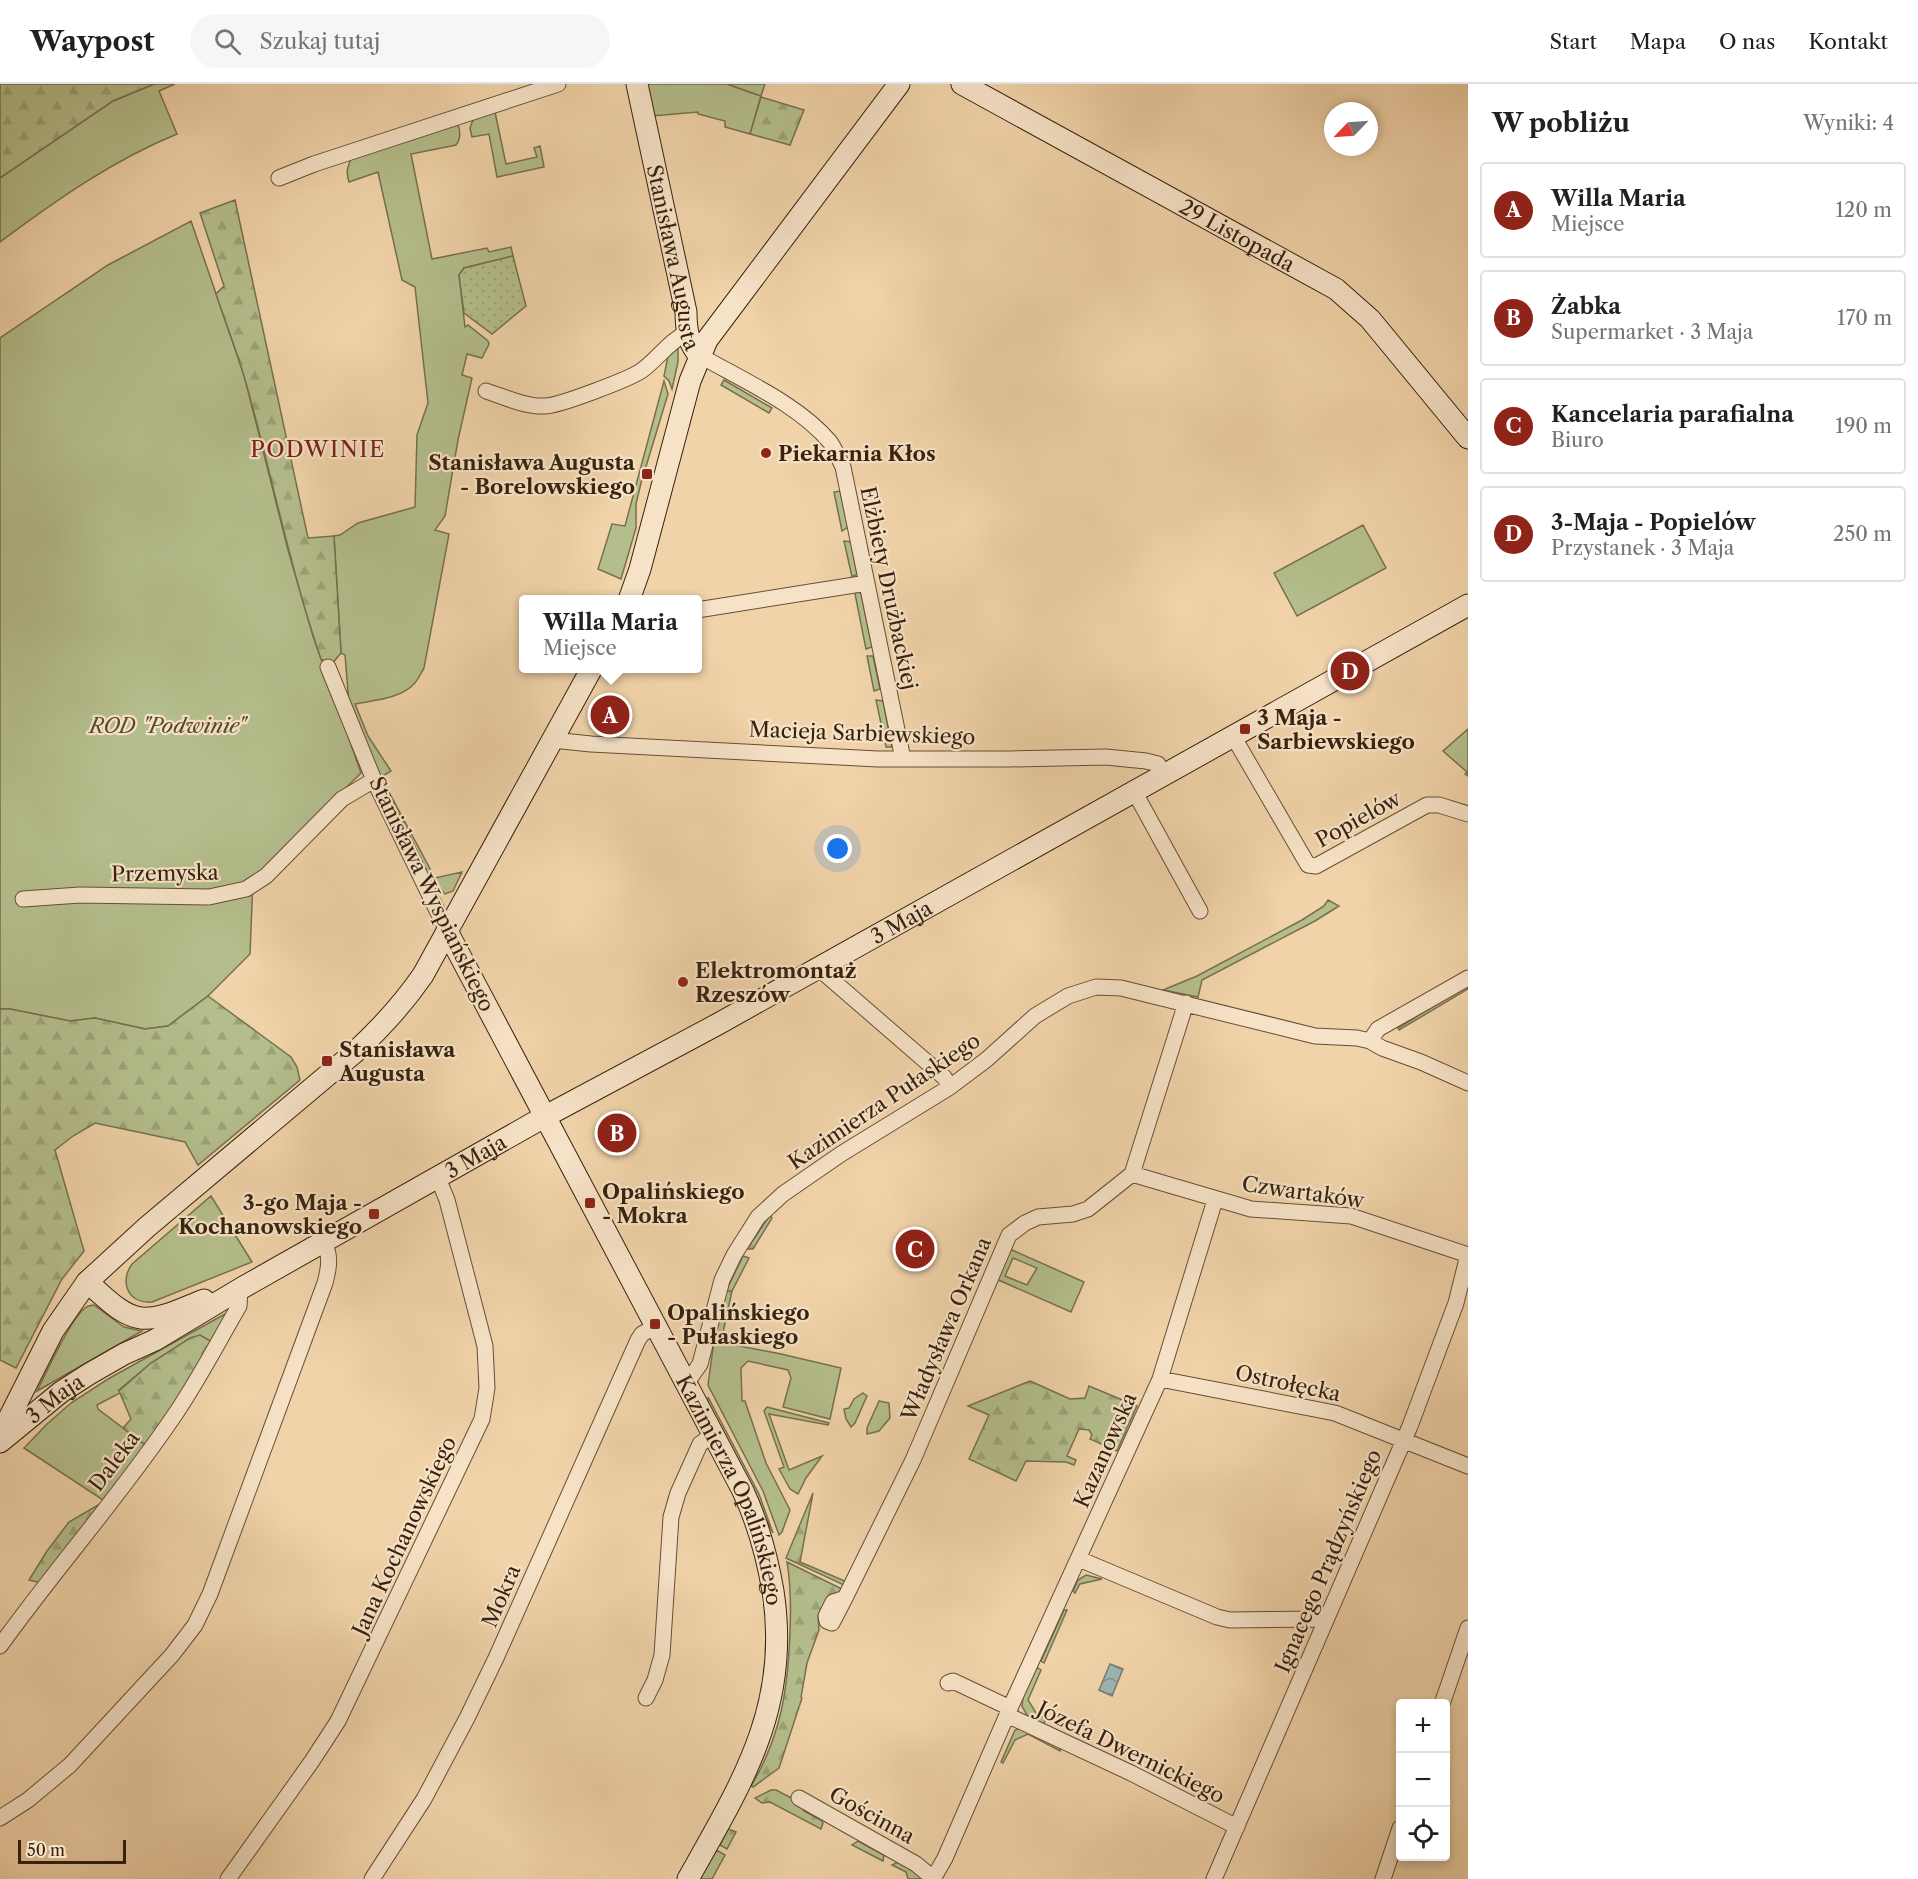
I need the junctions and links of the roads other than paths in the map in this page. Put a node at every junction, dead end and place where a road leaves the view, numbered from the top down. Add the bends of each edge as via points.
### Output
1 (558, 84) edge
2 (637, 84) edge
3 (899, 84) edge
4 (962, 84) edge
5 (279, 178) dead end
6 (722, 317) junction
7 (687, 322) junction
8 (699, 355) junction
9 (486, 392) dead end
10 (1468, 438) edge
11 (867, 583) junction
12 (631, 595) edge
13 (1468, 605) edge
14 (702, 609) edge
15 (328, 667) dead end
16 (590, 673) edge
17 (1233, 736) junction
18 (554, 737) junction
19 (903, 759) junction
20 (1163, 774) junction
21 (374, 780) junction
22 (1134, 791) junction
23 (1468, 814) edge
24 (23, 898) dead end
25 (1200, 911) dead end
26 (447, 931) junction
27 (817, 967) junction
28 (1468, 978) edge
29 (1186, 1003) junction
30 (1371, 1041) junction
31 (1468, 1083) edge
32 (950, 1087) junction
33 (544, 1117) junction
34 (1131, 1174) junction
35 (438, 1178) junction
36 (1215, 1200) junction
37 (324, 1242) junction
38 (1468, 1255) edge
39 (87, 1282) junction
40 (240, 1288) junction
41 (1462, 1305) edge
42 (656, 1326) junction
43 (1160, 1379) junction
44 (685, 1380) junction
45 (713, 1434) junction
46 (0, 1436) edge
47 (1404, 1439) junction
48 (0, 1442) edge
49 (1468, 1466) edge
50 (1079, 1559) junction
51 (845, 1598) dead end
52 (1326, 1619) junction
53 (1468, 1628) edge
54 (0, 1646) edge
55 (948, 1683) dead end
56 (646, 1698) dead end
57 (1445, 1699) edge
58 (1009, 1712) junction
59 (799, 1798) dead end
60 (0, 1818) edge
61 (1237, 1827) junction
62 (1396, 1842) edge
63 (931, 1876) edge
64 (228, 1879) edge
65 (372, 1879) edge
66 (688, 1879) edge
67 (1214, 1879) edge
68 (1383, 1879) edge

1 - 5 street
2 - 7 main road, Stanisława Augusta
3 - 6 main road
4 - 10 main road, 29 Listopada via 1336,289 1370,320
6 - 7 main road via 706,324
6 - 8 main road
7 - 8 main road, Stanisława Augusta via 693,348
7 - 9 street via 641,371 607,386 546,406
8 - 11 street, Elżbiety Drużbackiej via 791,408 832,445 843,467
8 - 12 main road, Stanisława Augusta
11 - 14 street
11 - 19 street, Elżbiety Drużbackiej
13 - 17 main road, 3 Maja
15 - 21 street, Stanisława Wyspiańskiego
16 - 18 main road
17 - 20 main road, 3 Maja
17 - 23 street, Popielów via 1308,865 1316,866 1427,805
18 - 19 street, Macieja Sarbiewskiego via 591,744
18 - 26 main road
19 - 20 street, Macieja Sarbiewskiego via 1107,757 1158,764
20 - 22 main road, 3 Maja
21 - 24 street, Przemyska via 342,799 266,876 246,889 209,897
21 - 26 street, Stanisława Wyspiańskiego
22 - 25 street
22 - 27 main road, 3 Maja
26 - 33 main road, Stanisława Wyspiańskiego
26 - 39 main road via 409,995 367,1041
27 - 32 street via 944,1077
27 - 33 main road, 3 Maja
28 - 30 street via 1378,1029
29 - 30 street, Kazimierza Pułaskiego via 1315,1036
29 - 32 street, Kazimierza Pułaskiego via 1108,986 1082,991 1035,1016
29 - 34 street
30 - 31 street
32 - 44 street, Kazimierza Pułaskiego via 841,1154 758,1216 722,1280 700,1364
33 - 35 main road, 3 Maja
33 - 42 main road, Kazimierza Opalińskiego
34 - 36 street, Czwartaków
34 - 51 street, Władysława Orkana via 1088,1209 1038,1217 1009,1236 913,1460
35 - 37 main road, 3 Maja
35 - 64 street, Jana Kochanowskiego via 485,1346 487,1388 482,1419 338,1721
36 - 38 street, Czwartaków via 1251,1209 1351,1216
36 - 43 street, Kazanowska
37 - 40 main road, 3 Maja
37 - 60 street via 329,1252 325,1283 210,1594 195,1625 70,1765
38 - 41 street, Ignacego Prądzyńskiego
39 - 40 main road, 3 Maja via 119,1308 141,1318 170,1313
39 - 46 main road via 53,1331
40 - 48 main road, 3 Maja via 155,1340 88,1374
40 - 54 street, Daleka via 239,1306 174,1416
41 - 47 street, Ignacego Prądzyńskiego
42 - 44 main road, Kazimierza Opalińskiego
42 - 65 street, Mokra via 638,1340 496,1658 443,1766
43 - 47 street, Ostrołęcka via 1335,1413
43 - 50 street, Kazanowska
44 - 45 main road, Kazimierza Opalińskiego
45 - 56 street via 700,1444 671,1517 662,1655
45 - 66 main road, Kazimierza Opalińskiego via 752,1510 765,1549 774,1602 777,1659 766,1718 752,1758
47 - 49 street, Ostrołęcka
47 - 52 street, Ignacego Prądzyńskiego
50 - 52 street via 1216,1617
50 - 58 street, Kazanowska
52 - 61 street, Ignacego Prądzyńskiego
53 - 57 street
55 - 58 street via 953,1681
58 - 61 street, Józefa Dwernickiego
58 - 63 street, Kazanowska via 945,1858
59 - 63 street, Gościnna
61 - 67 street, Ignacego Prądzyńskiego
62 - 68 street

